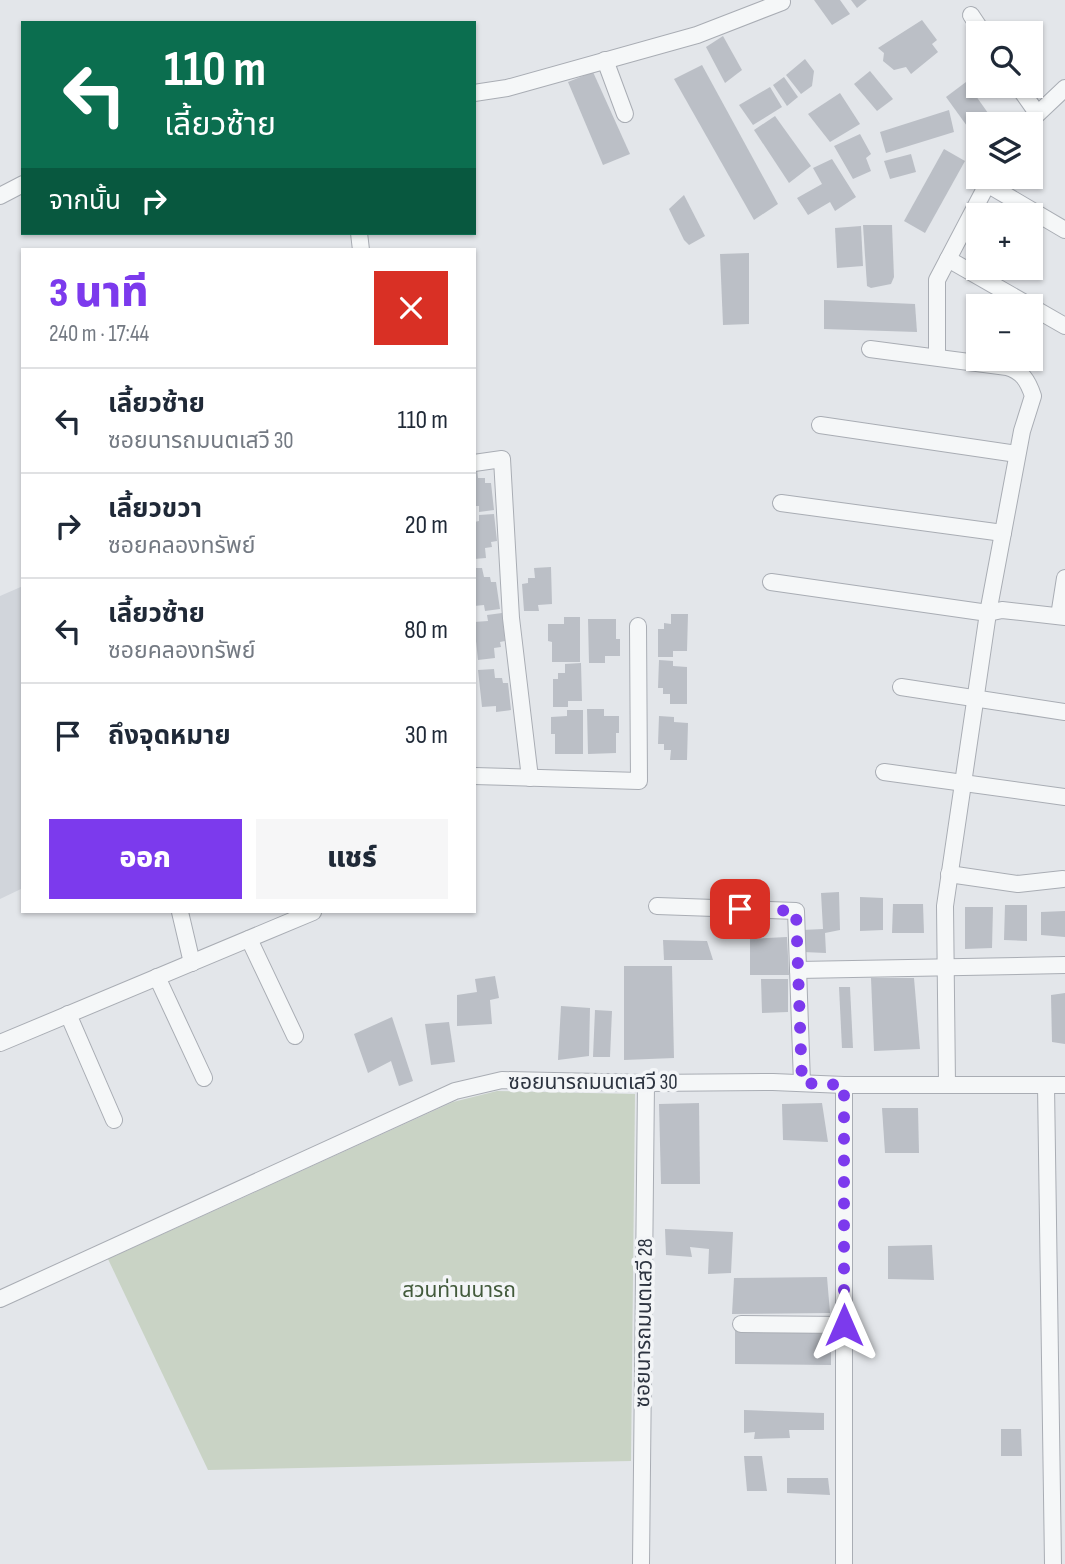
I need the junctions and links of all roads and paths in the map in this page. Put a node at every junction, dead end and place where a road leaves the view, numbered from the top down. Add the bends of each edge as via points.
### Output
1 (781, 0) edge
2 (971, 15) dead end
3 (975, 21) edge
4 (605, 60) junction
5 (1065, 88) edge
6 (476, 93) edge
7 (1039, 112) edge
8 (625, 114) dead end
9 (21, 185) edge
10 (985, 189) edge
11 (1001, 189) edge
12 (0, 196) edge
13 (1065, 230) edge
14 (948, 259) junction
15 (1065, 326) edge
16 (870, 349) dead end
17 (937, 357) junction
18 (820, 425) dead end
19 (1017, 454) junction
20 (476, 463) edge
21 (781, 503) dead end
22 (1003, 533) junction
23 (1065, 578) edge
24 (771, 582) dead end
25 (988, 613) junction
26 (1062, 617) edge
27 (638, 626) dead end
28 (901, 687) dead end
29 (975, 698) junction
30 (1065, 712) edge
31 (884, 772) dead end
32 (476, 776) edge
33 (530, 778) junction
34 (963, 783) junction
35 (1065, 797) edge
36 (950, 874) junction
37 (1063, 879) dead end
38 (657, 906) dead end
39 (180, 913) edge
40 (311, 913) edge
41 (249, 939) junction
42 (192, 963) junction
43 (1065, 965) edge
44 (946, 967) junction
45 (798, 970) junction
46 (157, 977) junction
47 (68, 1014) junction
48 (295, 1036) dead end
49 (0, 1043) edge
50 (204, 1078) dead end
51 (646, 1083) junction
52 (802, 1083) junction
53 (947, 1084) junction
54 (1046, 1084) junction
55 (844, 1085) junction
56 (1065, 1085) edge
57 (114, 1120) dead end
58 (0, 1299) edge
59 (741, 1324) dead end
60 (844, 1325) junction
61 (641, 1564) edge
62 (844, 1564) edge
63 (1053, 1564) edge

1 - 4 street via 697,35
2 - 3 street
4 - 6 street
4 - 8 street
5 - 7 street
9 - 12 street
10 - 14 street
11 - 13 street
14 - 15 street
14 - 17 street via 937,280
16 - 17 street
17 - 19 street via 1007,366 1024,376 1033,396
18 - 19 street
19 - 22 street
20 - 33 street via 502,459 511,618
21 - 22 street
22 - 25 street
23 - 26 street
24 - 25 street
25 - 26 street via 1002,610
25 - 29 street
27 - 33 street via 639,781
28 - 29 street
29 - 30 street
29 - 34 street
31 - 34 street
32 - 33 street
34 - 35 street
34 - 36 street
36 - 37 street via 1018,884
36 - 44 street via 945,906
38 - 45 street via 796,911
39 - 42 street
40 - 41 street
41 - 42 street
41 - 48 street
42 - 46 street
43 - 44 street
44 - 45 street
44 - 53 street
45 - 52 street
46 - 47 street
46 - 50 street
47 - 49 street
47 - 57 street
51 - 52 street, ซอยนารถมนตเสวี 30
51 - 58 street, ซอยนารถมนตเสวี 30 via 502,1080 455,1091
51 - 61 street, ซอยนารถมนตเสวี 28
52 - 55 street, ซอยนารถมนตเสวี 30
53 - 54 street, ซอยนารถมนตเสวี 30
53 - 55 street, ซอยนารถมนตเสวี 30
54 - 56 street, ซอยนารถมนตเสวี 30
54 - 63 street
55 - 60 street
59 - 60 street
60 - 62 street

